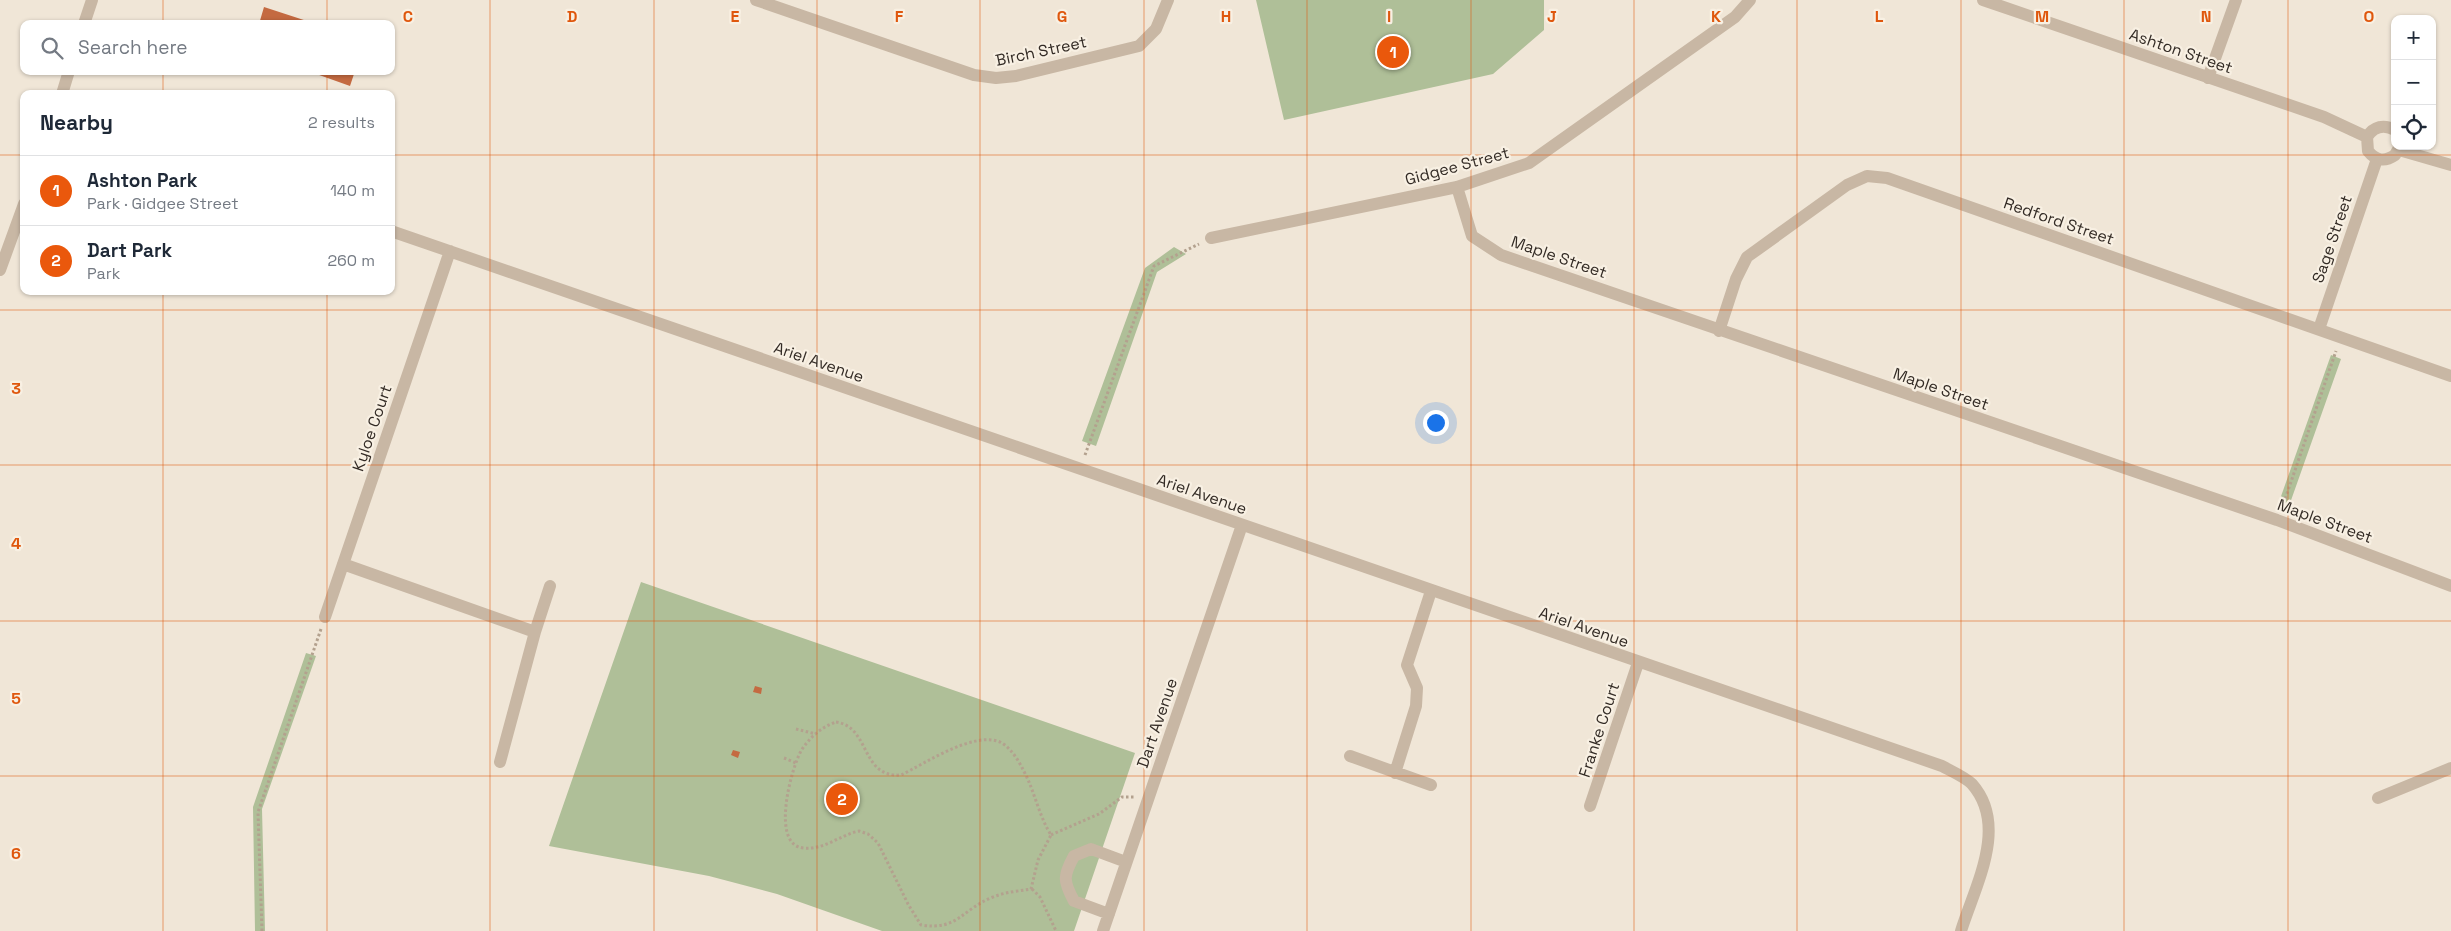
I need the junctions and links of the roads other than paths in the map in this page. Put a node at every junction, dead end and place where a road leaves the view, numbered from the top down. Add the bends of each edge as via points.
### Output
1 (92, 0) edge
2 (756, 0) edge
3 (1168, 0) edge
4 (1750, 0) edge
5 (1983, 0) edge
6 (2236, 0) edge
7 (2020, 6) edge
8 (85, 20) edge
9 (68, 75) edge
10 (2208, 78) junction
11 (63, 90) edge
12 (2391, 129) edge
13 (2368, 137) junction
14 (2398, 150) edge
15 (2406, 150) edge
16 (2376, 159) junction
17 (2451, 165) edge
18 (1457, 186) junction
19 (20, 215) edge
20 (395, 232) edge
21 (1212, 238) road end
22 (450, 250) junction
23 (1, 267) edge
24 (2319, 329) junction
25 (1720, 331) junction
26 (2451, 376) edge
27 (1242, 525) junction
28 (343, 564) junction
29 (550, 586) dead end
30 (2451, 586) edge
31 (1431, 591) junction
32 (325, 617) road end
33 (535, 632) junction
34 (1638, 663) junction
35 (1350, 756) dead end
36 (500, 762) dead end
37 (2451, 768) edge
38 (1396, 773) junction
39 (1431, 785) dead end
40 (2378, 798) dead end
41 (1590, 806) dead end
42 (1126, 862) junction
43 (1109, 914) junction
44 (1103, 931) edge
45 (1961, 931) edge

1 - 8 street
2 - 3 street, Birch Street via 955,69 996,78 1139,46 1156,29
4 - 18 street, Gidgee Street via 1735,17 1529,163
5 - 7 street, Ashton Street
6 - 10 street
7 - 10 street, Ashton Street
9 - 11 street
10 - 13 street, Ashton Street via 2324,117
12 - 13 street via 2376,128
13 - 16 street via 2368,151
14 - 16 street via 2390,159
15 - 17 street
16 - 24 street, Sage Street
18 - 21 street, Gidgee Street
18 - 25 street, Maple Street via 1472,236 1501,255
19 - 23 street
20 - 22 street, Ariel Avenue
22 - 27 street, Ariel Avenue
22 - 28 street, Kyloe Court
24 - 25 street, Redford Street via 1886,178 1867,176 1847,185 1747,257 1736,279
24 - 26 street, Redford Street
25 - 30 street, Maple Street via 2277,520
27 - 31 street, Ariel Avenue
27 - 42 street, Dart Avenue
28 - 32 street, Kyloe Court
28 - 33 street
29 - 33 street
31 - 34 street, Ariel Avenue
31 - 38 street via 1407,665 1417,688 1416,706
33 - 36 street
34 - 41 street, Franke Court
34 - 45 street, Ariel Avenue via 1942,766 1971,783 1987,808 1989,828 1986,854
35 - 38 street
37 - 40 street
38 - 39 street
42 - 43 street, Dart Avenue
42 - 43 street via 1091,849 1074,856 1065,872 1066,886 1074,901
43 - 44 street, Dart Avenue

